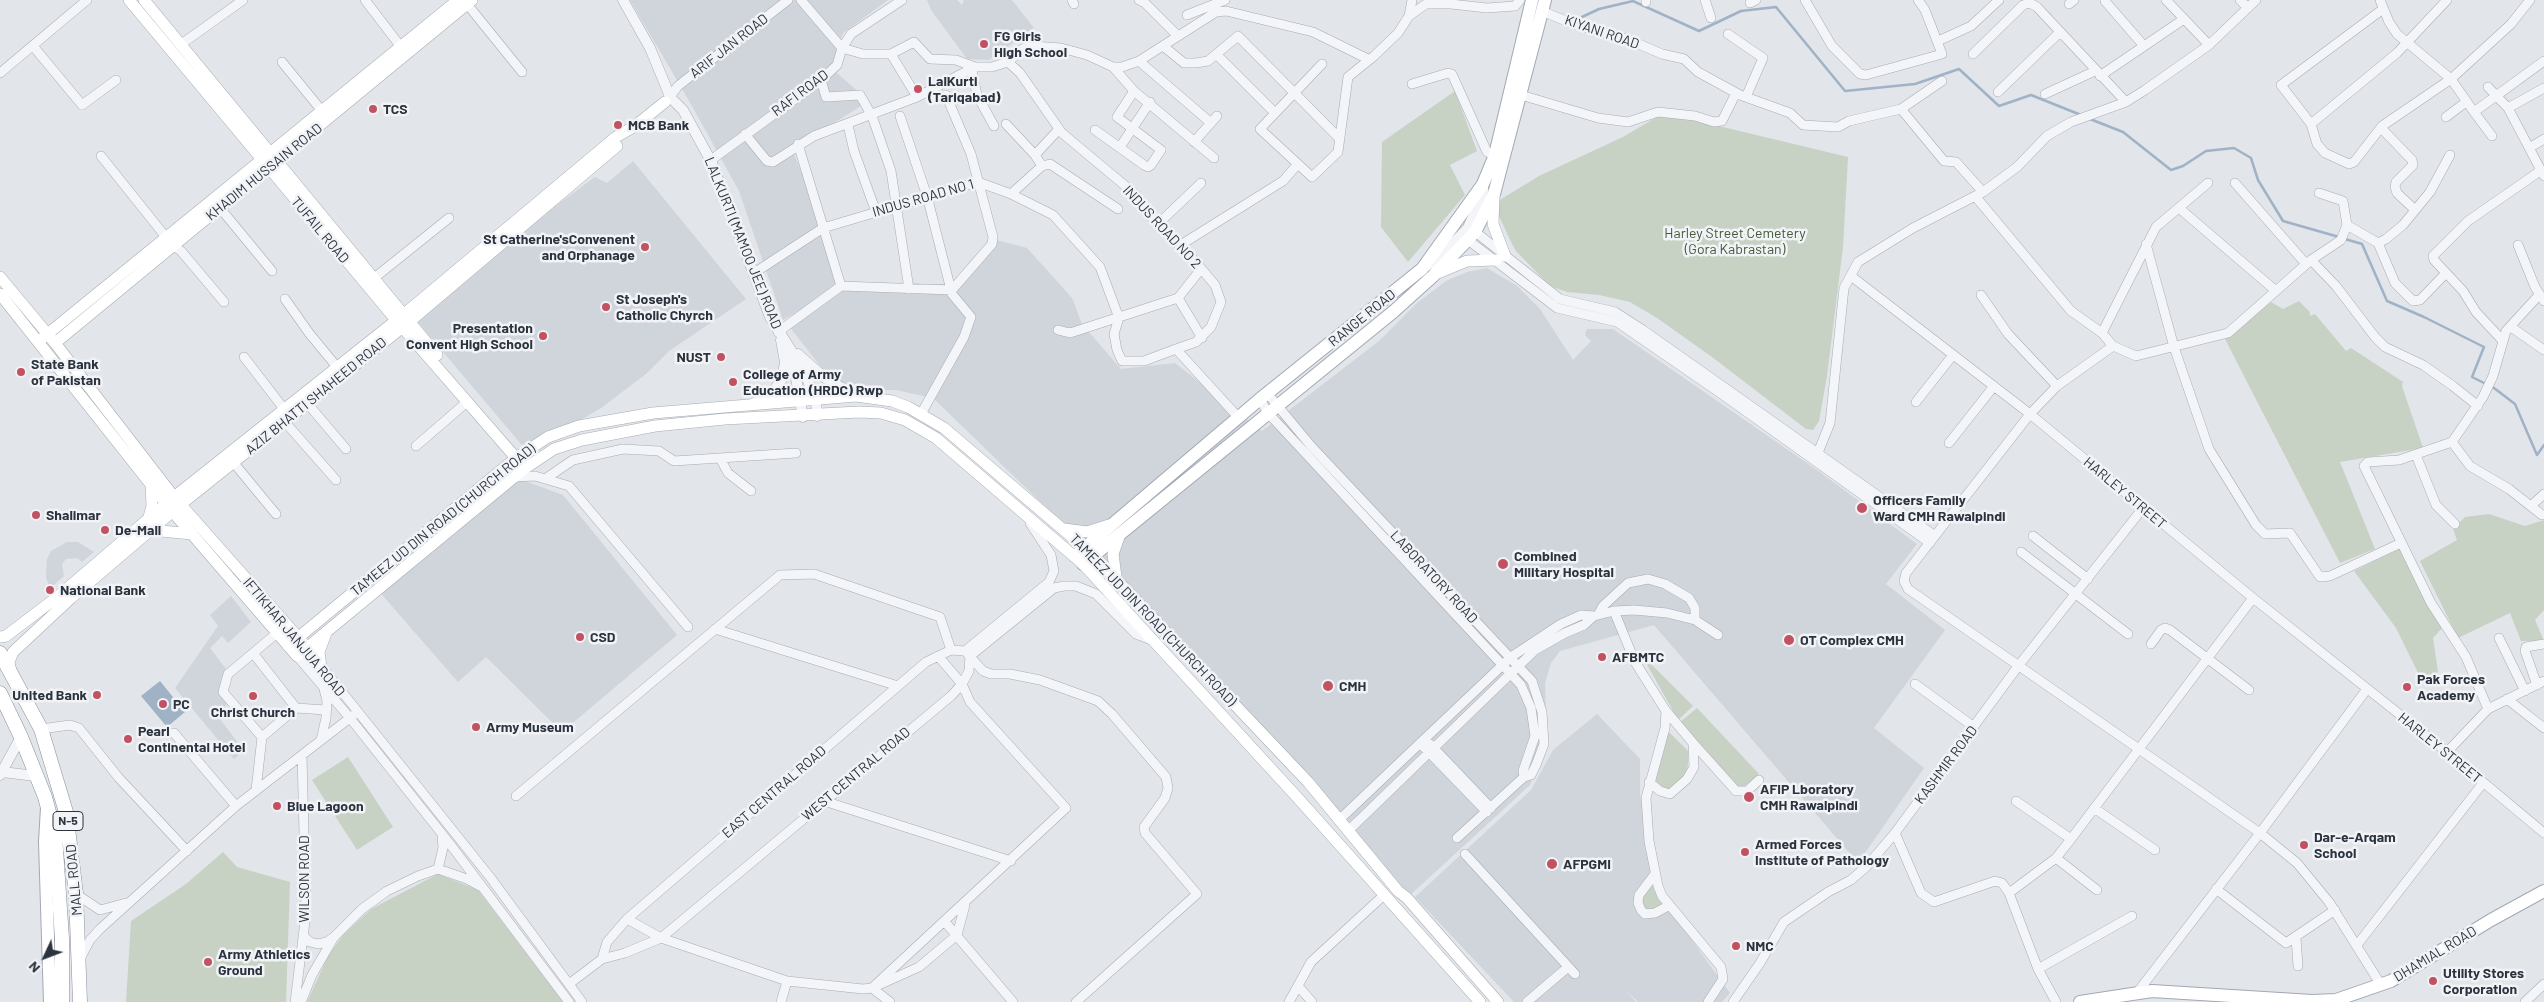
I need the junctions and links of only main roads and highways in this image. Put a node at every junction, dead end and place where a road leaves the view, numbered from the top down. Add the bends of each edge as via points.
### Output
1 (128, 0) edge
2 (144, 0) edge
3 (1532, 0) edge
4 (465, 1) edge
5 (1544, 5) edge
6 (670, 98) road end
7 (269, 161) junction
8 (1494, 194) junction
9 (170, 242) junction
10 (1427, 273) junction
11 (0, 277) edge
12 (0, 294) edge
13 (402, 321) junction
14 (47, 339) junction
15 (284, 415) junction
16 (522, 456) junction
17 (535, 461) junction
18 (514, 477) junction
19 (150, 482) junction
20 (173, 504) junction
21 (149, 525) junction
22 (1117, 528) junction
23 (1064, 530) junction
24 (192, 534) junction
25 (1089, 551) junction
26 (1079, 560) junction
27 (1117, 580) junction
28 (279, 616) junction
29 (318, 621) junction
30 (326, 632) junction
31 (0, 637) edge
32 (298, 637) junction
33 (288, 646) junction
34 (307, 648) junction
35 (0, 653) edge
36 (297, 656) joint
37 (321, 668) road end
38 (11, 672) junction
39 (0, 693) edge
40 (1308, 782) junction
41 (1296, 796) junction
42 (48, 806) junction
43 (2544, 892) edge
44 (1488, 991) junction
45 (2254, 999) edge
46 (1479, 1001) edge
47 (2089, 1001) edge
48 (50, 1002) edge
49 (62, 1002) edge
50 (80, 1002) edge
51 (1498, 1002) edge

1 - 7 main road, TUFAIL ROAD
2 - 7 main road, TUFAIL ROAD
3 - 10 main road, RANGE ROAD via 1495,155 1483,184
4 - 7 main road, KHADIM HUSSAIN ROAD
4 - 7 main road, KHADIM HUSSAIN ROAD via 401,47 322,111
5 - 8 main road
6 - 13 main road, AZIZ BHATTI SHAHEED ROAD via 616,137
7 - 9 main road, KHADIM HUSSAIN ROAD
7 - 9 main road, KHADIM HUSSAIN ROAD via 220,208
7 - 13 main road, TUFAIL ROAD
7 - 13 main road, TUFAIL ROAD via 374,280
8 - 10 main road via 1470,234
8 - 10 main road via 1493,224 1501,258 1466,261
9 - 14 main road, KHADIM HUSSAIN ROAD
10 - 22 main road, RANGE ROAD via 1263,396
10 - 22 main road via 1393,312 1273,410
11 - 14 main road, IFTIKHAR JANJUA ROAD
12 - 14 main road, IFTIKHAR JANJUA ROAD
13 - 15 main road, AZIZ BHATTI SHAHEED ROAD via 338,367
13 - 15 main road, AZIZ BHATTI SHAHEED ROAD via 307,403
13 - 16 main road, TUFAIL ROAD
13 - 16 main road, TUFAIL ROAD via 467,402
14 - 19 main road, IFTIKHAR JANJUA ROAD
14 - 20 main road, IFTIKHAR JANJUA ROAD
15 - 20 main road, AZIZ BHATTI SHAHEED ROAD
15 - 20 main road, AZIZ BHATTI SHAHEED ROAD via 233,462
16 - 17 main road
16 - 18 main road
16 - 23 main road, TAMEEZ UD DIN ROAD (CHURCH ROAD) via 548,437 579,426 653,413 856,396 892,401 944,428
16 - 29 main road, TAMEEZ UD DIN ROAD (CHURCH ROAD)
17 - 18 main road, TAMEEZ UD DIN ROAD (CHURCH ROAD)
17 - 26 main road, TAMEEZ UD DIN ROAD (CHURCH ROAD) via 554,449 582,440 655,426 725,419 881,413 905,420 933,436
18 - 30 main road, TAMEEZ UD DIN ROAD (CHURCH ROAD)
19 - 20 main road, IFTIKHAR JANJUA ROAD
19 - 21 main road via 152,506
20 - 21 main road, AZIZ BHATTI SHAHEED ROAD
20 - 24 main road, IFTIKHAR JANJUA ROAD
20 - 28 main road, IFTIKHAR JANJUA ROAD
21 - 24 main road
21 - 31 main road, AZIZ BHATTI SHAHEED ROAD via 6,636
21 - 38 main road, AZIZ BHATTI SHAHEED ROAD via 13,652 9,662
22 - 23 main road via 1087,532
22 - 25 main road
22 - 27 main road via 1113,554
23 - 25 main road, TAMEEZ UD DIN ROAD (CHURCH ROAD)
24 - 33 main road, IFTIKHAR JANJUA ROAD
25 - 26 main road
25 - 27 main road, TAMEEZ UD DIN ROAD (CHURCH ROAD)
26 - 41 main road, TAMEEZ UD DIN ROAD (CHURCH ROAD)
27 - 40 main road, TAMEEZ UD DIN ROAD (CHURCH ROAD)
28 - 29 main road via 302,624
28 - 32 main road, IFTIKHAR JANJUA ROAD
29 - 32 main road, TAMEEZ UD DIN ROAD (CHURCH ROAD)
30 - 34 main road, TAMEEZ UD DIN ROAD (CHURCH ROAD)
30 - 37 main road via 319,652
32 - 33 main road, TAMEEZ UD DIN ROAD (CHURCH ROAD)
32 - 34 main road, IFTIKHAR JANJUA ROAD
33 - 36 main road, IFTIKHAR JANJUA ROAD
34 - 36 main road, TAMEEZ UD DIN ROAD (CHURCH ROAD)
35 - 38 highway, MALL ROAD / N-5
38 - 50 highway, MALL ROAD / N-5 via 41,729 66,812 76,894
39 - 42 highway, MALL ROAD / N-5 via 21,736
40 - 41 main road
40 - 44 main road, TAMEEZ UD DIN ROAD (CHURCH ROAD) via 1398,891
41 - 46 main road, TAMEEZ UD DIN ROAD (CHURCH ROAD)
42 - 48 main road via 45,842
42 - 49 highway, MALL ROAD / N-5 via 58,849
43 - 45 main road, DHAMIAL ROAD via 2381,985 2336,1000
44 - 46 main road
44 - 51 main road, TAMEEZ UD DIN ROAD (CHURCH ROAD)
45 - 47 main road, DHAMIAL ROAD via 2152,991

